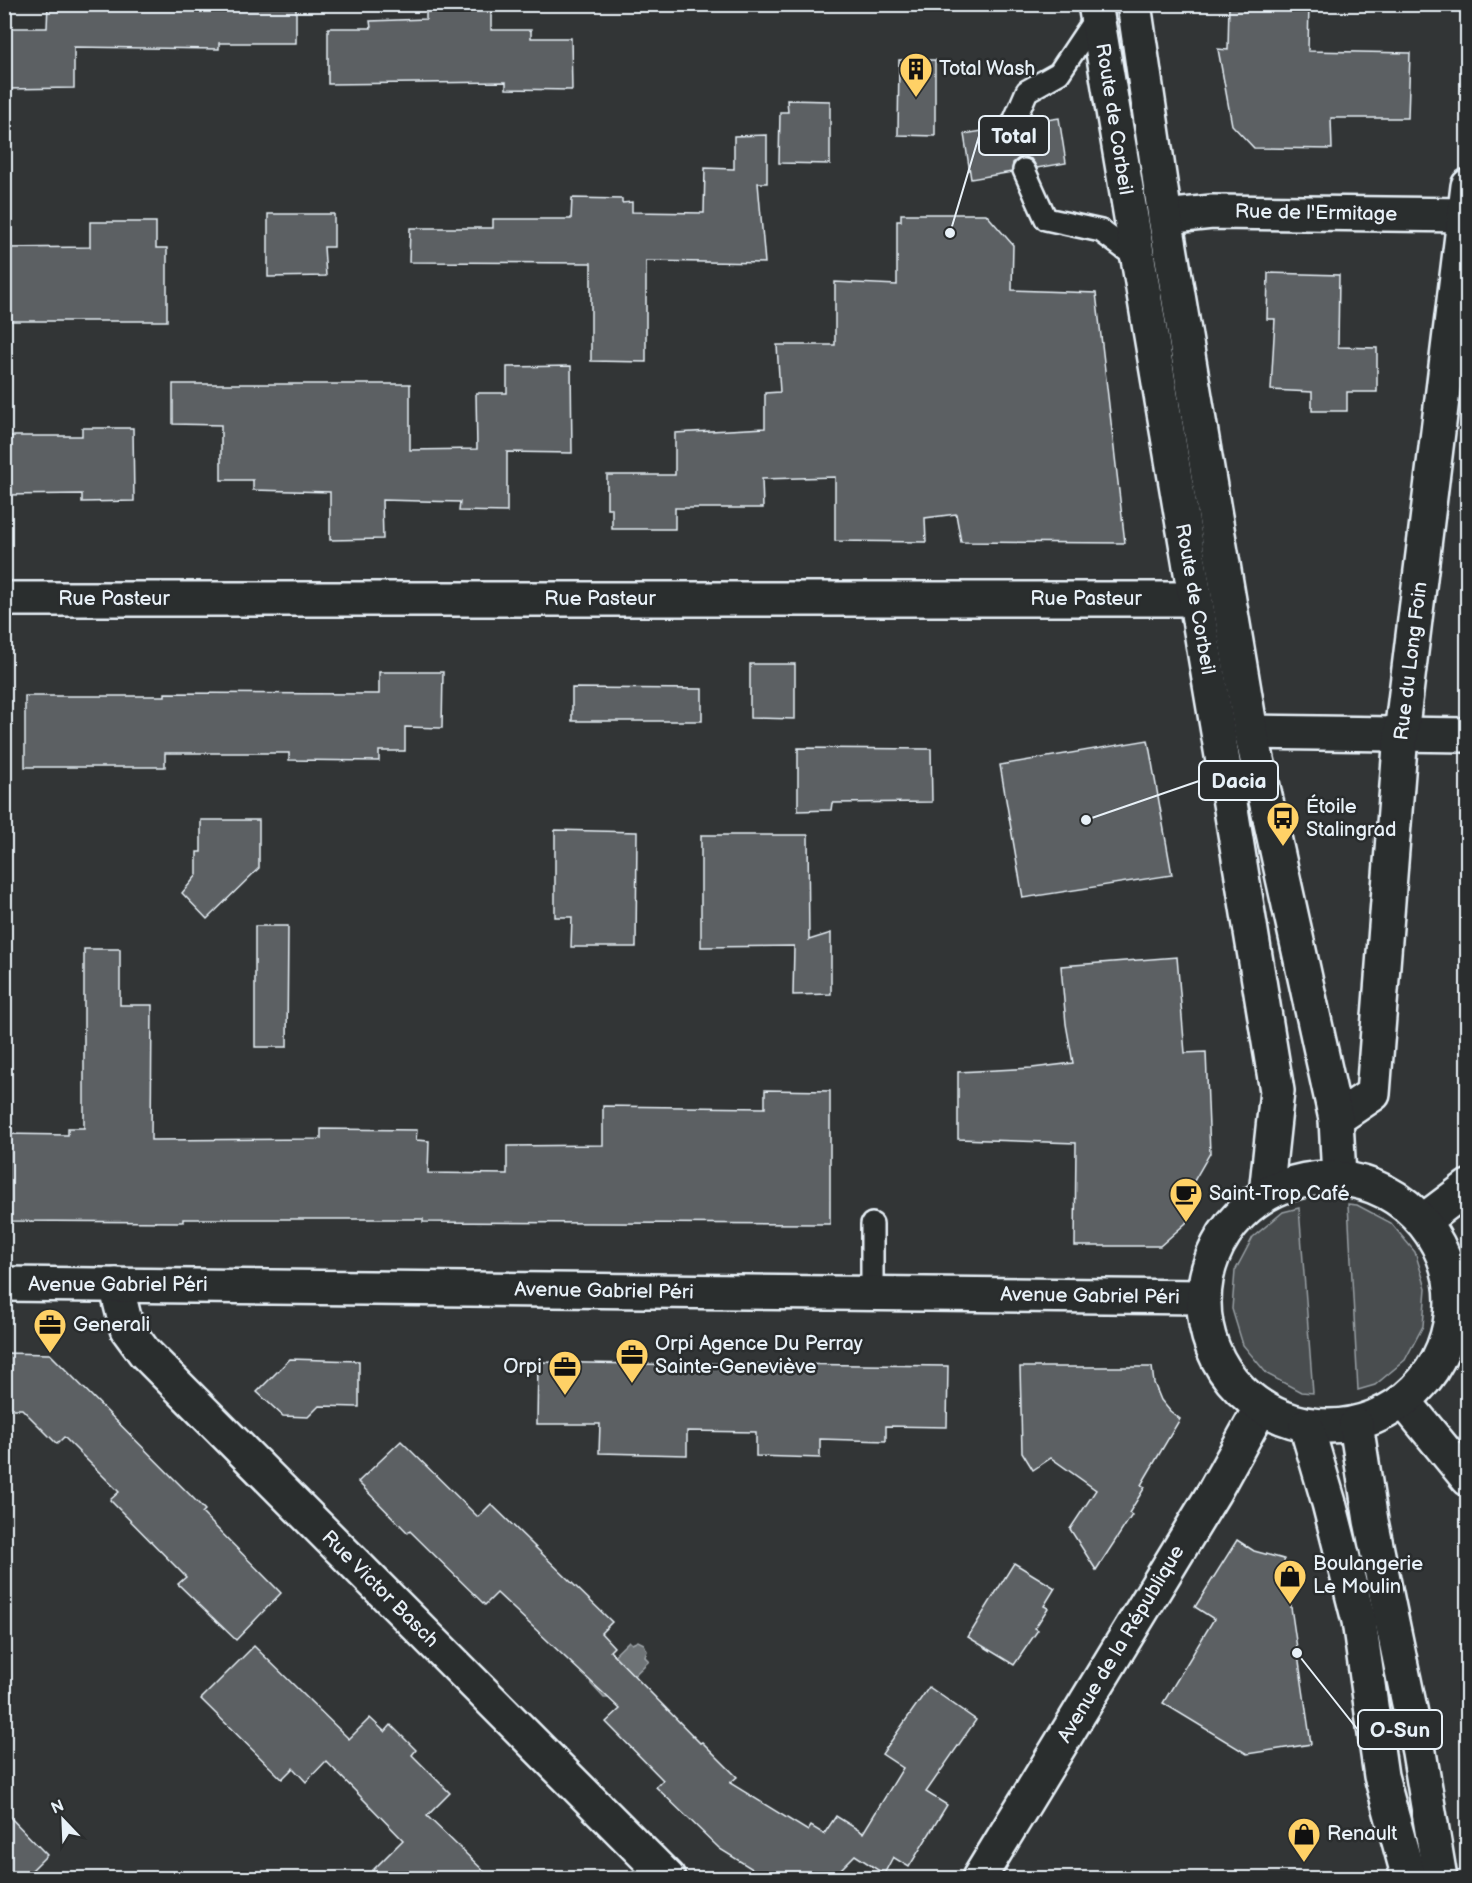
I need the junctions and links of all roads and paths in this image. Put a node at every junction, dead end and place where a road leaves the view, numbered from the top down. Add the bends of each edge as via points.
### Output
1 (1134, 4) edge
2 (1096, 10) edge
3 (1012, 126) dead end
4 (1024, 170) dead end
5 (1466, 205) edge
6 (1165, 216) junction
7 (1137, 258) junction
8 (4, 598) edge
9 (1195, 599) junction
10 (1251, 732) junction
11 (1401, 734) junction
12 (1467, 735) edge
13 (1336, 1119) junction
14 (1339, 1178) junction
15 (1467, 1187) edge
16 (1266, 1194) junction
17 (1424, 1221) junction
18 (872, 1224) dead end
19 (4, 1284) edge
20 (116, 1285) junction
21 (872, 1294) junction
22 (1203, 1297) junction
23 (1460, 1299) edge
24 (1404, 1401) junction
25 (1261, 1407) junction
26 (1356, 1424) junction
27 (1306, 1425) junction
28 (1467, 1479) edge
29 (668, 1878) edge
30 (978, 1878) edge
31 (1409, 1878) edge
32 (1440, 1878) edge

1 - 6 street, Route de Corbeil
2 - 3 lane via 1059,73 1027,91
2 - 7 street, Route de Corbeil
4 - 7 lane via 1046,219 1101,231
5 - 6 street, Rue de l'Ermitage
5 - 11 street, Rue du Long Foin
6 - 10 street, Route de Corbeil
7 - 9 street, Route de Corbeil
8 - 9 street, Rue Pasteur
9 - 16 street, Route de Corbeil via 1277,1091
10 - 11 street
10 - 13 street, Route de Corbeil
11 - 12 street
11 - 13 street, Rue du Long Foin via 1373,1094
13 - 14 street, Route de Corbeil
14 - 16 street via 1301,1180
14 - 17 street via 1385,1191
15 - 17 street
16 - 22 street via 1233,1220 1212,1256
17 - 23 street via 1445,1258
18 - 21 lane
19 - 20 street, Avenue Gabriel Péri
20 - 21 street, Avenue Gabriel Péri
20 - 29 street, Rue Victor Basch via 127,1329 144,1352
21 - 22 street, Avenue Gabriel Péri
22 - 25 street via 1209,1340 1229,1378
23 - 24 street via 1431,1373
24 - 26 street
24 - 28 street
25 - 27 street
25 - 30 street, Avenue de la République
26 - 27 street
26 - 32 street
27 - 31 street via 1359,1621 1381,1776

